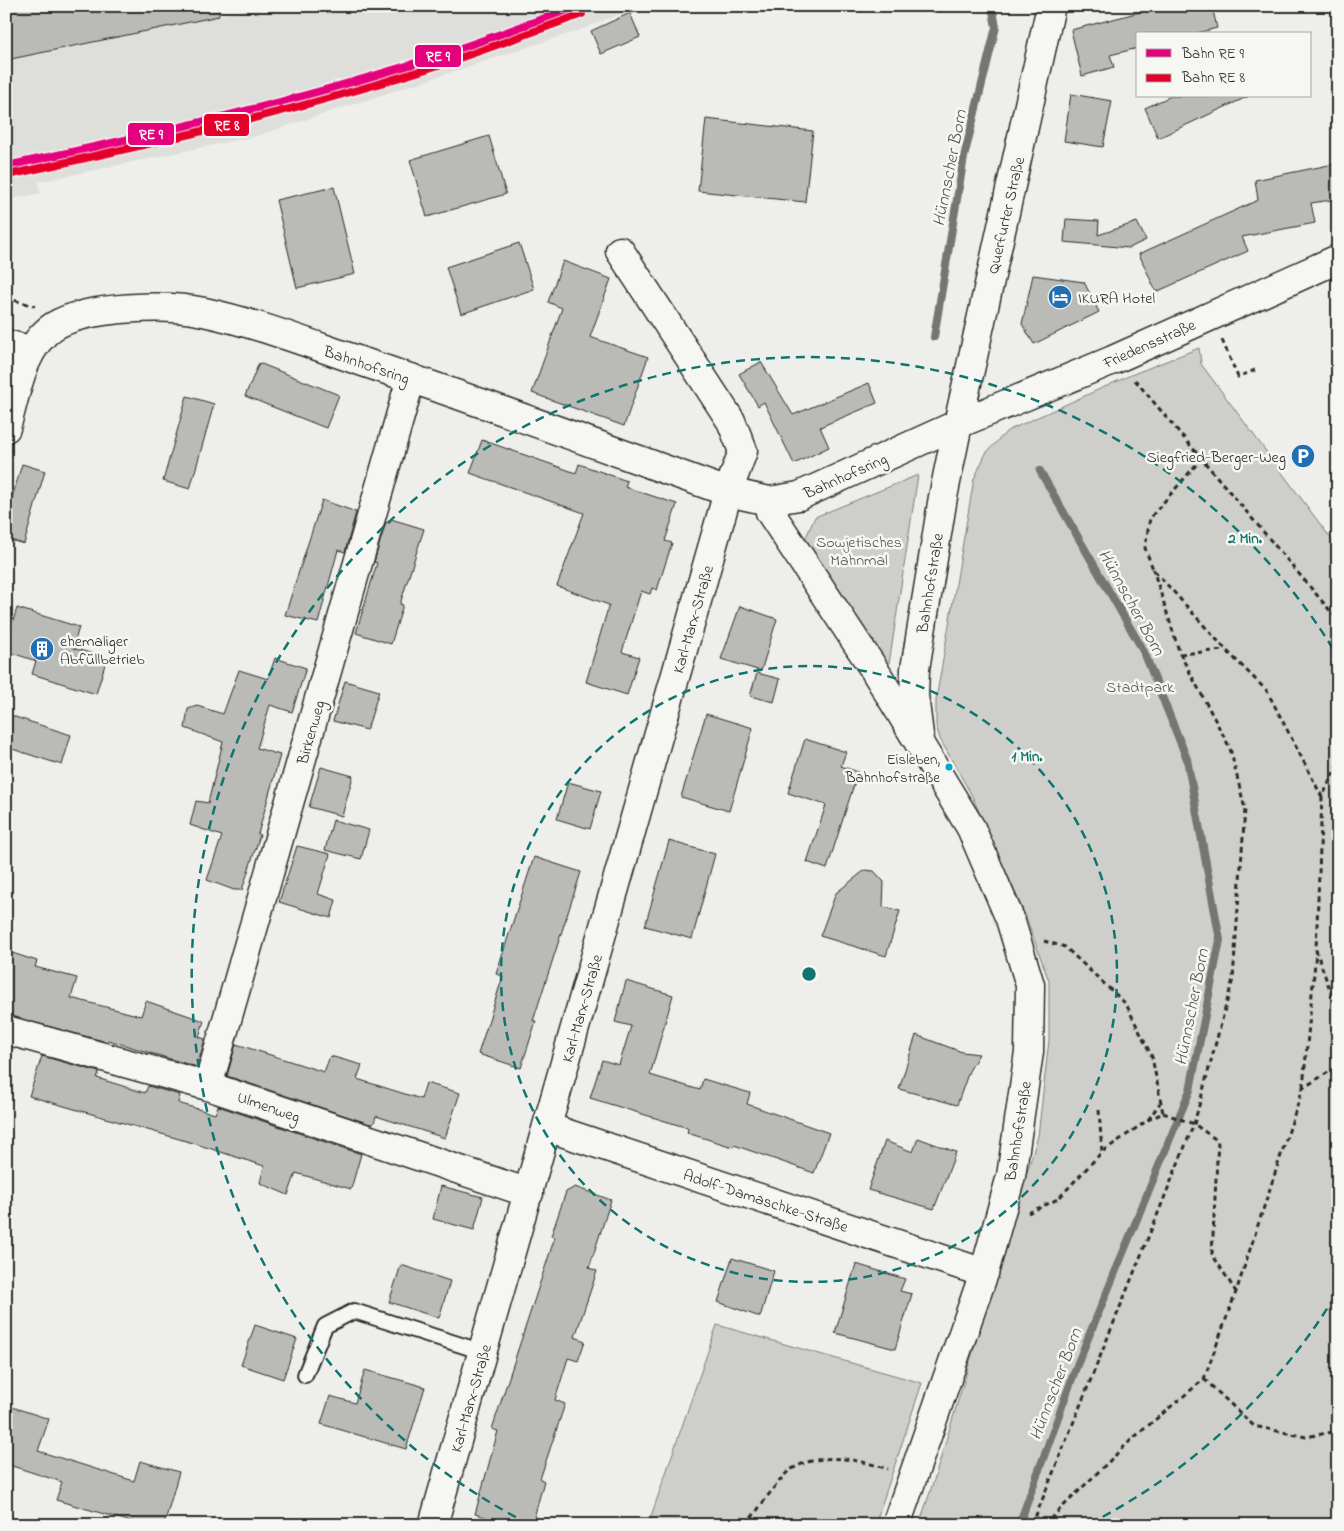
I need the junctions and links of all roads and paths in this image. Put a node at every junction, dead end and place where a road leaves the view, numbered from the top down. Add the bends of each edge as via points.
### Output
1 (1051, 6) edge
2 (620, 251) dead end
3 (1338, 259) edge
4 (1212, 316) junction
5 (19, 347) edge
6 (1113, 360) junction
7 (1256, 370) dead end
8 (411, 378) junction
9 (958, 424) junction
10 (6, 428) edge
11 (1202, 458) junction
12 (728, 492) junction
13 (769, 500) junction
14 (1154, 569) junction
15 (1338, 620) edge
16 (1226, 650) junction
17 (1180, 654) junction
18 (921, 744) junction
19 (1338, 764) edge
20 (1322, 797) junction
21 (1041, 940) dead end
22 (1316, 950) junction
23 (1338, 1013) edge
24 (6, 1030) edge
25 (1338, 1066) edge
26 (208, 1086) junction
27 (1303, 1088) junction
28 (1161, 1102) junction
29 (1099, 1110) dead end
30 (1163, 1113) junction
31 (1148, 1120) junction
32 (1194, 1124) junction
33 (547, 1127) junction
34 (1102, 1152) junction
35 (529, 1193) junction
36 (999, 1227) junction
37 (984, 1272) junction
38 (1236, 1292) junction
39 (483, 1352) junction
40 (305, 1375) dead end
41 (1204, 1379) junction
42 (1338, 1431) edge
43 (892, 1470) dead end
44 (433, 1525) edge
45 (746, 1525) edge
46 (896, 1525) edge
47 (1032, 1525) edge
48 (1044, 1525) edge

1 - 9 street, Querfurter Straße
2 - 12 street via 731,422 743,451
3 - 4 street, Friedensstraße
4 - 6 street, Friedensstraße
4 - 7 path via 1238,377
5 - 8 street, Bahnhofsring via 68,319 122,310 176,308 250,324
5 - 10 street
6 - 9 street, Friedensstraße
6 - 11 path via 1131,375
8 - 12 street, Bahnhofsring
8 - 26 street, Birkenweg
9 - 13 street, Bahnhofsring via 799,496
9 - 18 street, Bahnhofstraße via 915,669 914,695
11 - 14 path via 1150,518 1144,548
11 - 15 path
12 - 13 street, Bahnhofsring
12 - 33 street, Karl-Marx-Straße
13 - 18 street, Bahnhofstraße via 770,512
14 - 16 path
14 - 17 path
16 - 17 path
16 - 20 path via 1267,691
17 - 32 path via 1230,748 1245,809 1233,978
18 - 36 street, Bahnhofstraße via 970,828 1010,918 1030,985 1029,1052 1011,1176
19 - 20 path
20 - 22 path
21 - 28 path via 1065,947 1126,1004 1152,1057
22 - 23 path
22 - 27 path
24 - 26 street, Ulmenweg
25 - 27 path
26 - 35 street, Ulmenweg
27 - 38 path
28 - 30 path
28 - 31 path
29 - 34 path
30 - 31 path
30 - 32 path
31 - 34 path
32 - 38 path via 1218,1141 1212,1254
32 - 47 path
33 - 35 street, Karl-Marx-Straße
33 - 37 street, Adolf-Damaschke-Straße
34 - 36 path via 1058,1199
35 - 39 street, Karl-Marx-Straße
36 - 37 street, Bahnhofstraße
37 - 46 street, Bahnhofstraße
38 - 41 path
39 - 40 lane via 354,1311 325,1326
39 - 44 street, Karl-Marx-Straße
41 - 42 path via 1254,1426 1306,1437
41 - 48 path via 1131,1440
43 - 45 path via 855,1459 822,1458 789,1470

